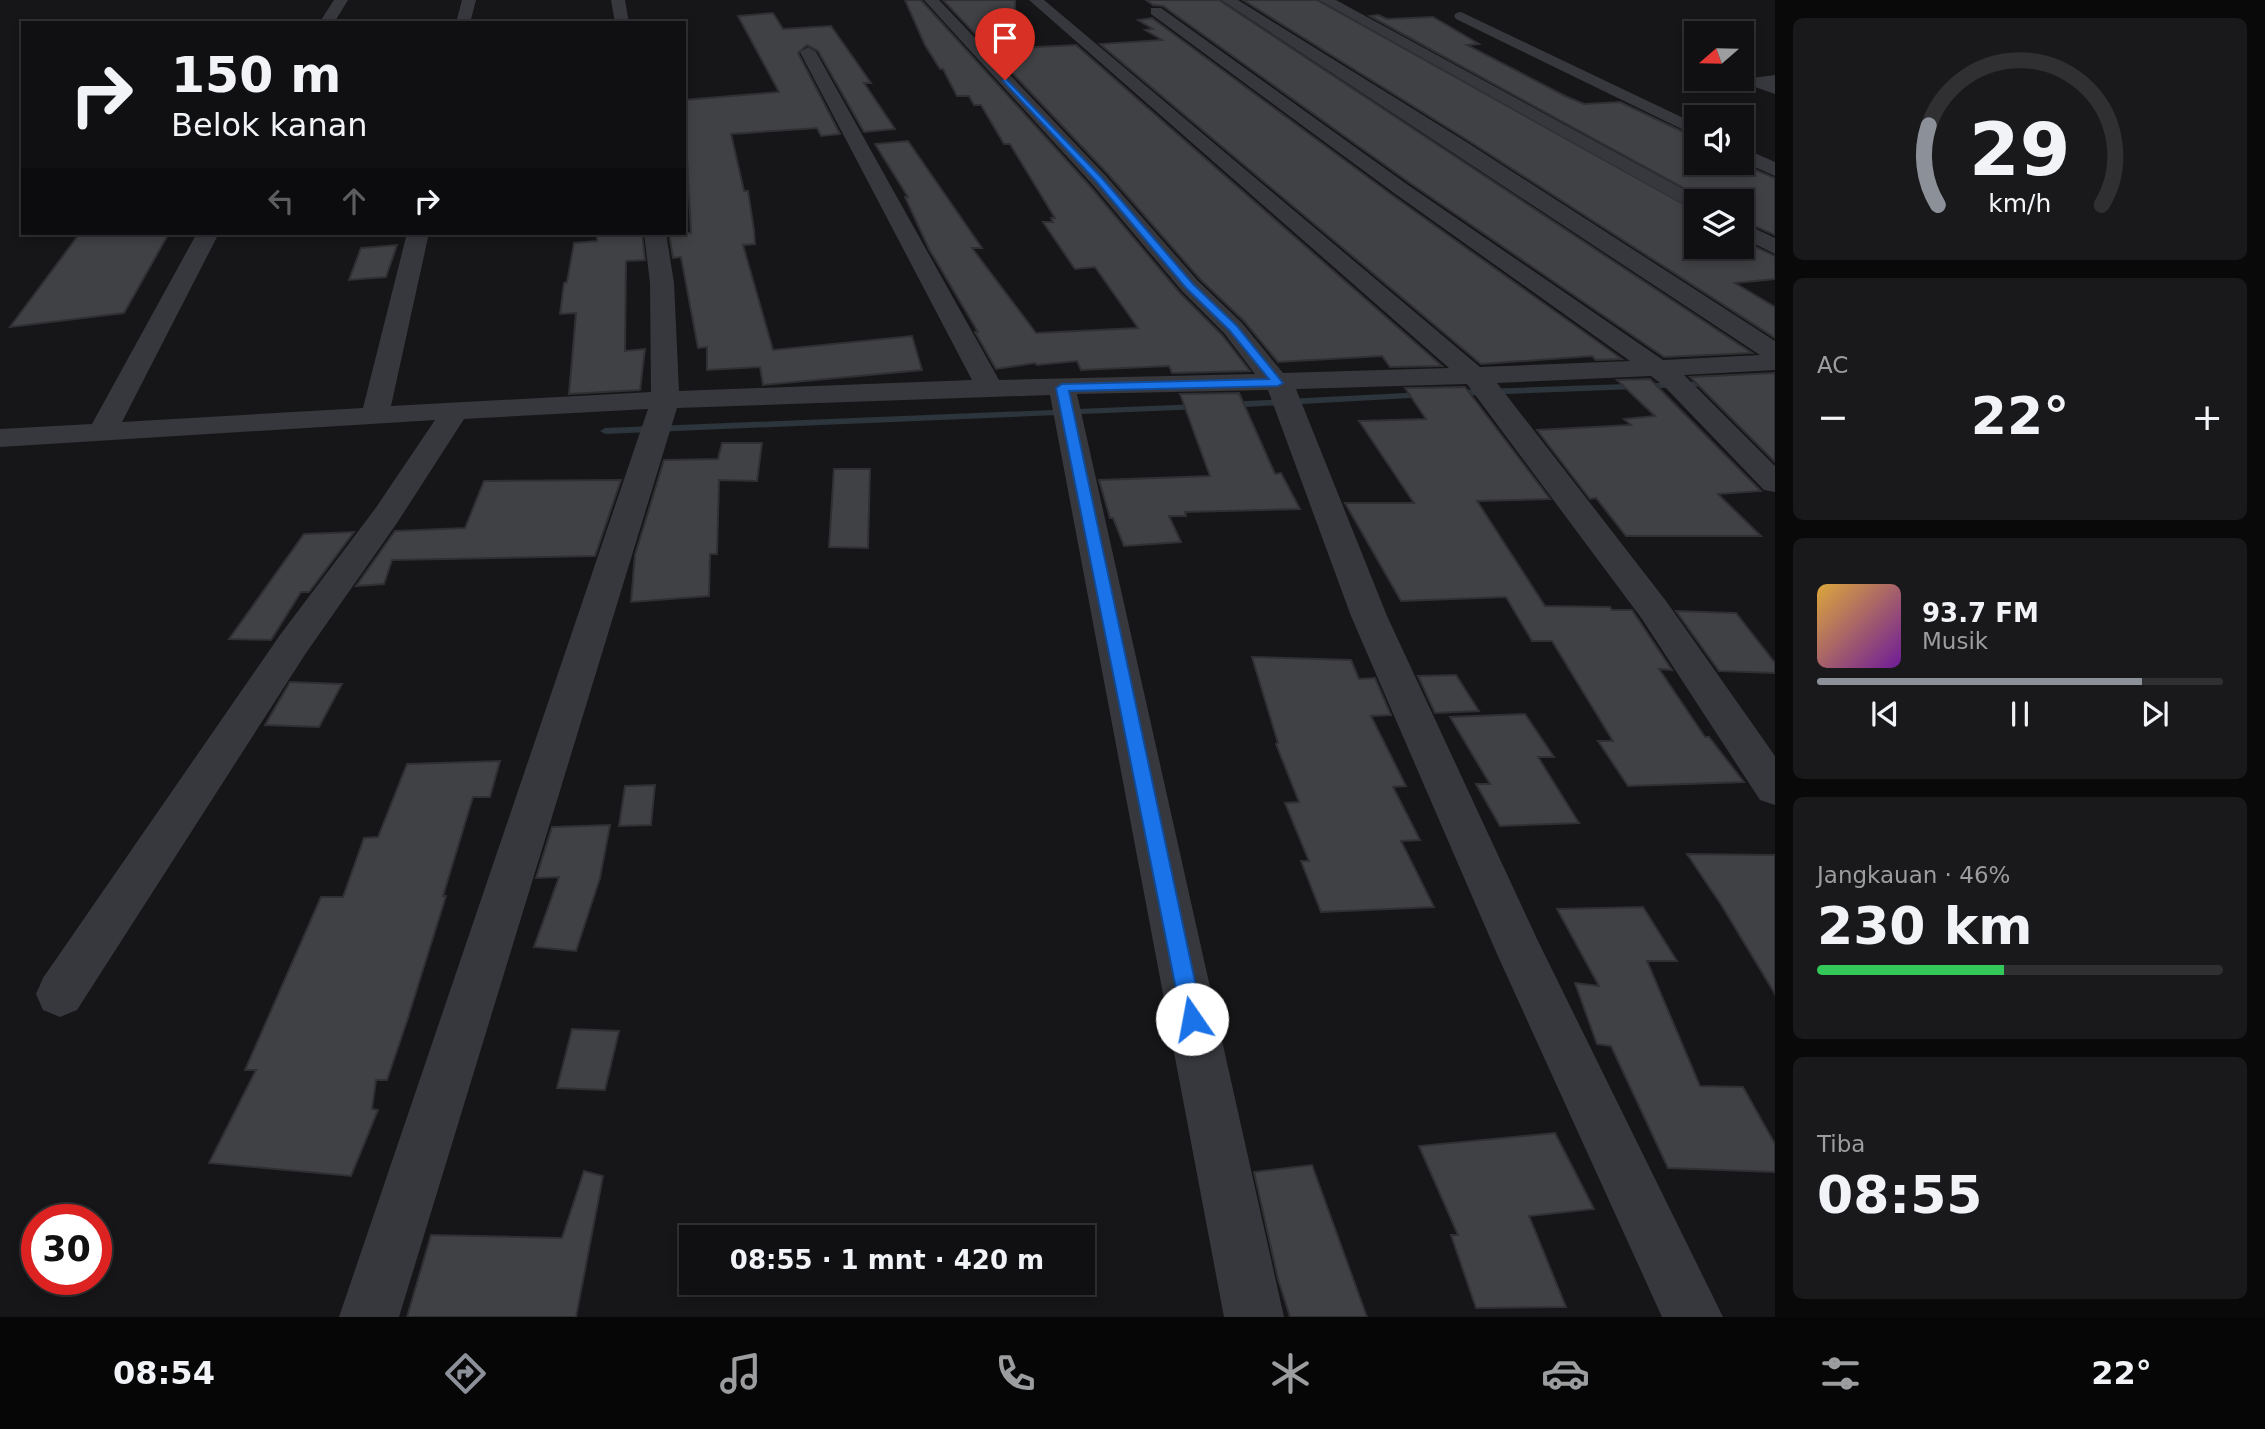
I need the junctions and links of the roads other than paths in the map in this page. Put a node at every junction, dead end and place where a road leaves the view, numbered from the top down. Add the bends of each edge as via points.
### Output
1 (341, 0) edge
2 (469, 0) edge
3 (618, 0) edge
4 (930, 0) edge
5 (1036, 0) edge
6 (1228, 0) edge
7 (1326, 0) edge
8 (1156, 11) dead end
9 (1461, 16) dead end
10 (327, 21) edge
11 (464, 21) edge
12 (622, 21) edge
13 (808, 52) dead end
14 (1775, 80) edge
15 (1775, 89) edge
16 (1684, 125) edge
17 (1754, 160) edge
18 (1775, 170) edge
19 (1684, 196) edge
20 (207, 235) edge
21 (418, 235) edge
22 (655, 235) edge
23 (1754, 235) edge
24 (1775, 247) edge
25 (1775, 353) edge
26 (1775, 362) edge
27 (1674, 381) junction
28 (1484, 386) junction
29 (990, 388) junction
30 (1285, 395) junction
31 (1066, 404) junction
32 (455, 411) junction
33 (375, 415) junction
34 (659, 417) junction
35 (102, 432) junction
36 (0, 438) edge
37 (1775, 482) edge
38 (1775, 788) edge
39 (60, 995) dead end
40 (369, 1317) edge
41 (1254, 1317) edge
42 (1693, 1317) edge

1 - 10 street
2 - 11 street
3 - 12 street
4 - 30 street via 1250,347
5 - 28 street
6 - 25 street
7 - 19 street
8 - 27 street
9 - 16 street
13 - 29 street
14 - 15 street via 1758,82
17 - 18 street
20 - 35 street
21 - 33 street
22 - 34 street via 662,284
23 - 24 street
26 - 27 street
27 - 28 street
27 - 37 street
28 - 30 street
28 - 38 street via 1654,610
29 - 31 street
29 - 34 street
30 - 31 street
30 - 42 street via 1369,616 1520,954
31 - 41 street
32 - 33 street
32 - 34 street
32 - 39 street via 293,644
33 - 35 street
34 - 40 street
35 - 36 street

